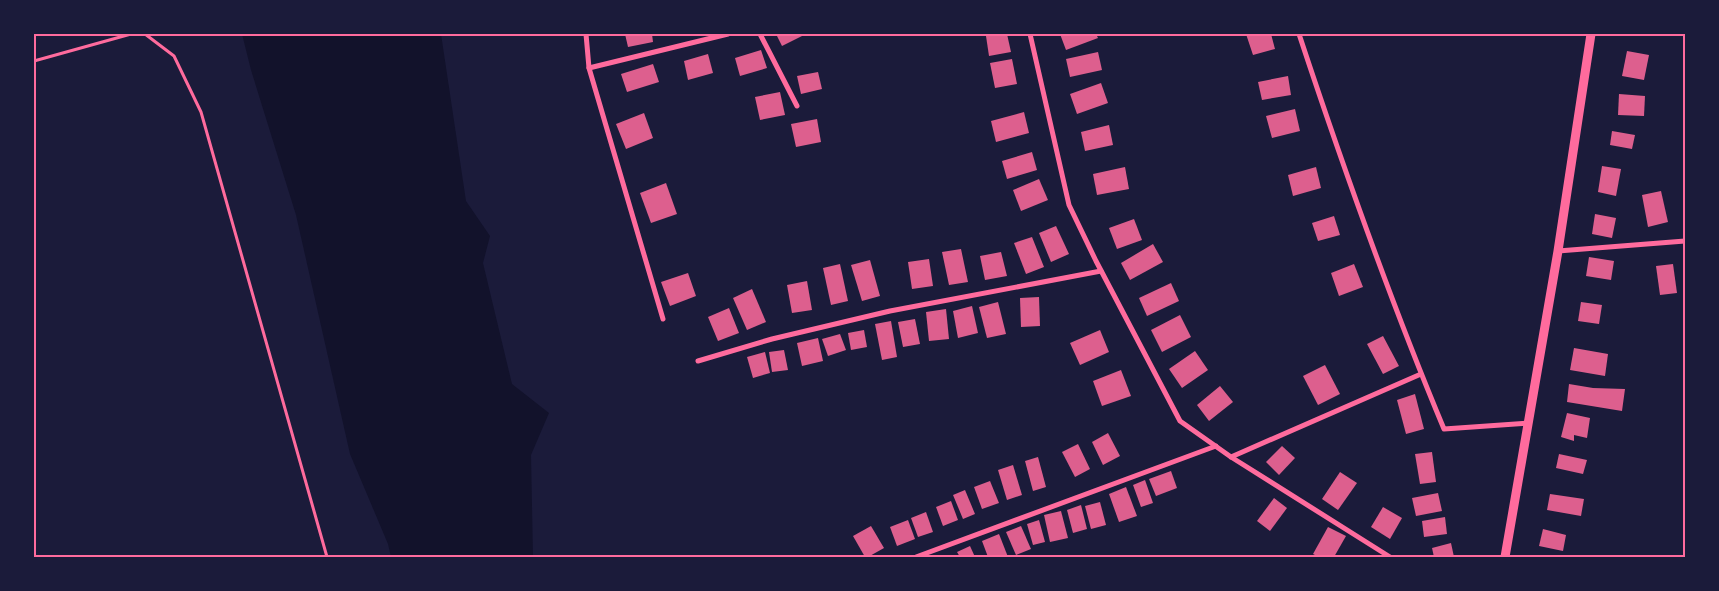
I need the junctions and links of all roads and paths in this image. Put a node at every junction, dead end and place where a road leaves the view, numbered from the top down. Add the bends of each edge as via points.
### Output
1 (131, 34) edge
2 (145, 34) edge
3 (586, 34) edge
4 (728, 34) edge
5 (760, 34) edge
6 (1030, 34) edge
7 (1299, 34) edge
8 (1592, 34) edge
9 (34, 61) edge
10 (589, 68) junction
11 (797, 106) dead end
12 (1685, 241) edge
13 (1558, 251) junction
14 (1101, 271) junction
15 (663, 319) dead end
16 (698, 361) dead end
17 (1421, 374) junction
18 (1528, 423) junction
19 (1216, 446) junction
20 (1231, 457) junction
21 (326, 557) edge
22 (916, 557) edge
23 (1390, 557) edge
24 (1505, 557) edge

1 - 9 path
2 - 21 path via 174,56 202,112
3 - 10 street
4 - 10 street
5 - 11 street
6 - 14 street via 1070,205
7 - 17 street
8 - 13 street
10 - 15 street
12 - 13 street
13 - 18 street
14 - 16 street via 890,312 772,339
14 - 19 street via 1180,421
17 - 18 street via 1444,429
17 - 20 street
18 - 24 street
19 - 20 street
19 - 22 street
20 - 23 street

